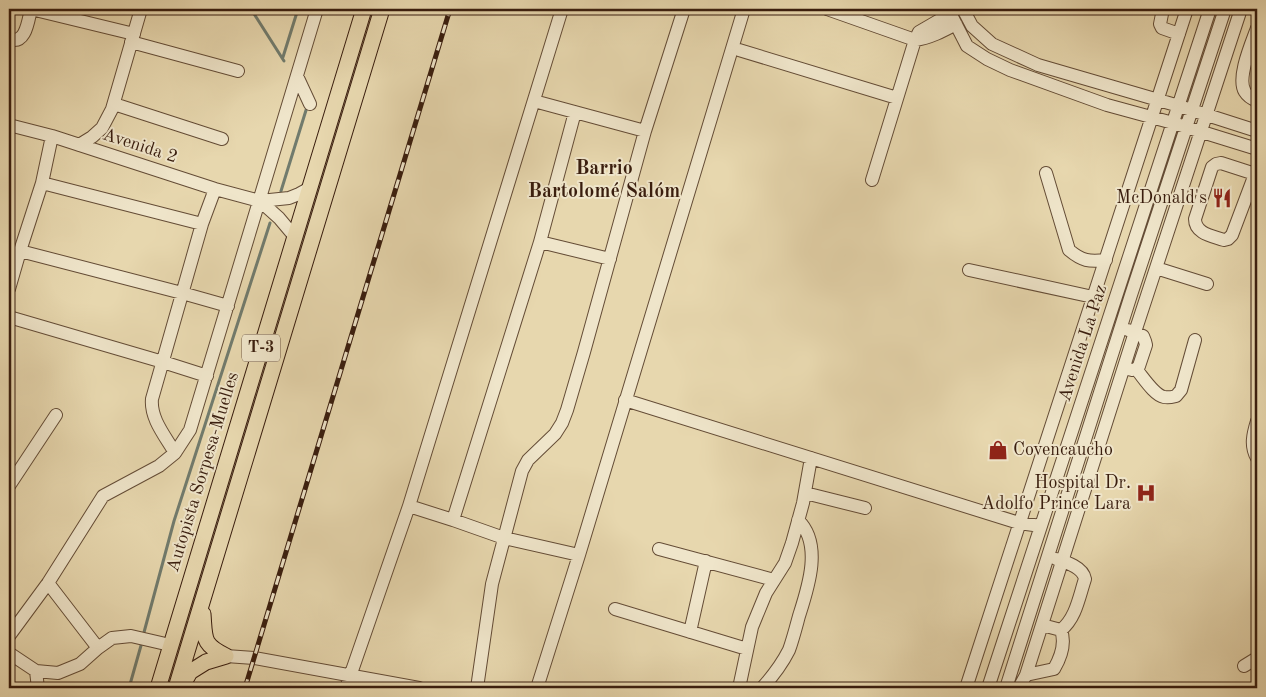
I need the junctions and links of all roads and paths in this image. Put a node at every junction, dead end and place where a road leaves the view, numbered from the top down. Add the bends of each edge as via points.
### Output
1 (31, 9) edge
2 (141, 9) edge
3 (317, 9) edge
4 (364, 9) edge
5 (382, 9) edge
6 (562, 9) edge
7 (684, 9) edge
8 (744, 9) edge
9 (827, 9) edge
10 (963, 9) edge
11 (1163, 9) edge
12 (1187, 9) edge
13 (1210, 9) edge
14 (1225, 9) edge
15 (1241, 9) edge
16 (852, 12) edge
17 (951, 16) edge
18 (1257, 28) edge
19 (1179, 34) junction
20 (132, 38) junction
21 (9, 39) edge
22 (915, 40) junction
23 (739, 50) dead end
24 (238, 71) dead end
25 (297, 76) junction
26 (897, 98) junction
27 (1157, 100) junction
28 (534, 101) junction
29 (1257, 101) edge
30 (114, 104) junction
31 (310, 104) dead end
32 (1179, 106) junction
33 (1192, 110) junction
34 (575, 112) junction
35 (1207, 115) junction
36 (1152, 117) junction
37 (1173, 123) junction
38 (9, 125) edge
39 (1186, 127) junction
40 (645, 131) junction
41 (1257, 131) edge
42 (1201, 132) junction
43 (52, 136) junction
44 (222, 139) dead end
45 (79, 145) junction
46 (1257, 149) edge
47 (1256, 171) edge
48 (1046, 173) dead end
49 (872, 180) dead end
50 (42, 183) junction
51 (215, 188) junction
52 (310, 188) junction
53 (260, 201) junction
54 (1174, 213) junction
55 (1195, 219) junction
56 (202, 224) junction
57 (295, 237) junction
58 (540, 242) junction
59 (20, 251) junction
60 (610, 260) junction
61 (1106, 260) junction
62 (1156, 268) junction
63 (969, 270) dead end
64 (1207, 284) dead end
65 (9, 289) edge
66 (182, 293) junction
67 (1093, 297) junction
68 (228, 306) junction
69 (9, 317) edge
70 (1121, 327) junction
71 (1135, 332) junction
72 (1195, 340) dead end
73 (163, 362) junction
74 (1110, 363) junction
75 (1130, 368) junction
76 (206, 376) junction
77 (625, 400) junction
78 (56, 415) dead end
79 (1052, 421) junction
80 (1257, 421) edge
81 (1073, 428) junction
82 (175, 453) junction
83 (811, 458) junction
84 (1257, 458) edge
85 (9, 486) edge
86 (805, 494) junction
87 (409, 506) junction
88 (865, 508) dead end
89 (452, 520) junction
90 (798, 520) junction
91 (1019, 523) junction
92 (1041, 526) junction
93 (504, 538) junction
94 (659, 549) dead end
95 (1032, 554) junction
96 (579, 555) junction
97 (1049, 558) junction
98 (1062, 561) junction
99 (706, 562) junction
100 (774, 580) junction
101 (48, 583) junction
102 (203, 602) junction
103 (614, 609) dead end
104 (1042, 625) junction
105 (1061, 630) junction
106 (690, 632) junction
107 (9, 636) edge
108 (170, 645) junction
109 (98, 648) junction
110 (747, 649) junction
111 (9, 653) edge
112 (226, 656) junction
113 (1257, 658) edge
114 (1244, 666) dead end
115 (36, 671) junction
116 (1026, 674) junction
117 (350, 675) junction
118 (38, 688) edge
119 (158, 688) edge
120 (176, 688) edge
121 (181, 688) edge
122 (346, 688) edge
123 (412, 688) edge
124 (477, 688) edge
125 (536, 688) edge
126 (739, 688) edge
127 (762, 688) edge
128 (966, 688) edge
129 (988, 688) edge
130 (1006, 688) edge
131 (1019, 688) edge

1 - 20 street
1 - 21 street via 23,36 19,40
2 - 20 street
3 - 25 street
4 - 52 main road, Autopista Sorpesa-Muelles / T-3
5 - 102 main road, Autopista Sorpesa-Muelles / T-3
6 - 28 street
7 - 40 street
8 - 77 street
9 - 16 street
10 - 27 street via 972,26 992,44 1038,65
11 - 19 street via 1162,28
12 - 19 street
13 - 32 street, Avenida La Paz
14 - 33 street, Avenida La Paz
15 - 35 street
16 - 22 street
17 - 22 street via 919,32
17 - 36 street via 967,46 987,59 1107,105
18 - 29 street via 1242,76 1245,92
19 - 27 street
20 - 24 street
20 - 30 street
22 - 26 street
23 - 26 street
25 - 31 street
25 - 53 street
26 - 49 street
27 - 32 street
27 - 36 street
28 - 34 street
28 - 87 street
30 - 44 street
30 - 45 street via 102,128
32 - 33 street
32 - 37 street, Avenida La Paz
33 - 35 street
33 - 39 street, Avenida La Paz
34 - 40 street
34 - 58 street
35 - 41 street
35 - 42 street
36 - 37 street
36 - 61 street
37 - 39 street
37 - 81 street, Avenida La Paz
38 - 43 street, Avenida 2
39 - 42 street
39 - 70 street, Avenida La Paz
40 - 60 street
42 - 46 street
42 - 54 street
43 - 45 street, Avenida 2
43 - 50 street
45 - 51 street, Avenida 2
47 - 55 street via 1221,163 1212,167
47 - 55 street via 1232,235 1224,240 1198,230
48 - 61 street via 1069,250 1085,260
50 - 56 street
50 - 59 street
51 - 53 street, Avenida 2
51 - 56 street
52 - 53 street via 289,198
52 - 57 main road, Autopista Sorpesa-Muelles / T-3
53 - 57 street
53 - 68 street
54 - 55 street
54 - 62 street
56 - 66 street
57 - 108 main road, Autopista Sorpesa-Muelles / T-3
58 - 60 street
58 - 89 street
59 - 65 street
59 - 66 street
60 - 93 street via 567,410 555,434 528,460 522,471
61 - 67 street
62 - 64 street
62 - 71 street
63 - 67 street
66 - 68 street
66 - 73 street
67 - 79 street
68 - 76 street
69 - 73 street
70 - 71 street
70 - 74 street, Avenida La Paz
71 - 75 street
72 - 75 street via 1181,390 1176,396 1162,397
73 - 76 street
73 - 82 street via 152,406 159,426
74 - 75 street
74 - 97 street, Avenida La Paz
75 - 98 street
76 - 82 street via 190,430
77 - 83 street
77 - 96 street
78 - 85 street
79 - 81 street
79 - 91 street
80 - 84 street via 1252,441
81 - 92 street, Avenida La Paz
82 - 101 street via 159,466 103,496
83 - 86 street
83 - 91 street
86 - 88 street
86 - 90 street
87 - 89 street
87 - 117 street
89 - 93 street
90 - 100 street via 785,563
90 - 127 street via 808,533 812,552 809,584 789,649
91 - 92 street
91 - 128 street
92 - 95 street, Avenida La Paz
93 - 96 street
93 - 124 street via 492,584
94 - 99 street
95 - 97 street
95 - 129 street, Avenida La Paz
96 - 125 street
97 - 98 street
97 - 130 street, Avenida La Paz
98 - 104 street
98 - 105 street via 1079,569 1085,578 1073,616
99 - 100 street
99 - 106 street
100 - 110 street via 752,627
101 - 107 street
101 - 109 street
102 - 112 main road via 206,642
102 - 120 main road, Autopista Sorpesa-Muelles / T-3
103 - 106 street
104 - 105 street
104 - 116 street
105 - 116 street via 1063,648 1054,669
106 - 110 street
108 - 109 street via 131,636 112,638
108 - 119 main road, Autopista Sorpesa-Muelles / T-3
109 - 115 street via 80,664 66,670
110 - 126 street
111 - 115 street
112 - 117 street
112 - 121 main road via 206,662 190,672
113 - 114 street
115 - 118 street
116 - 131 street
117 - 122 street
117 - 123 street

